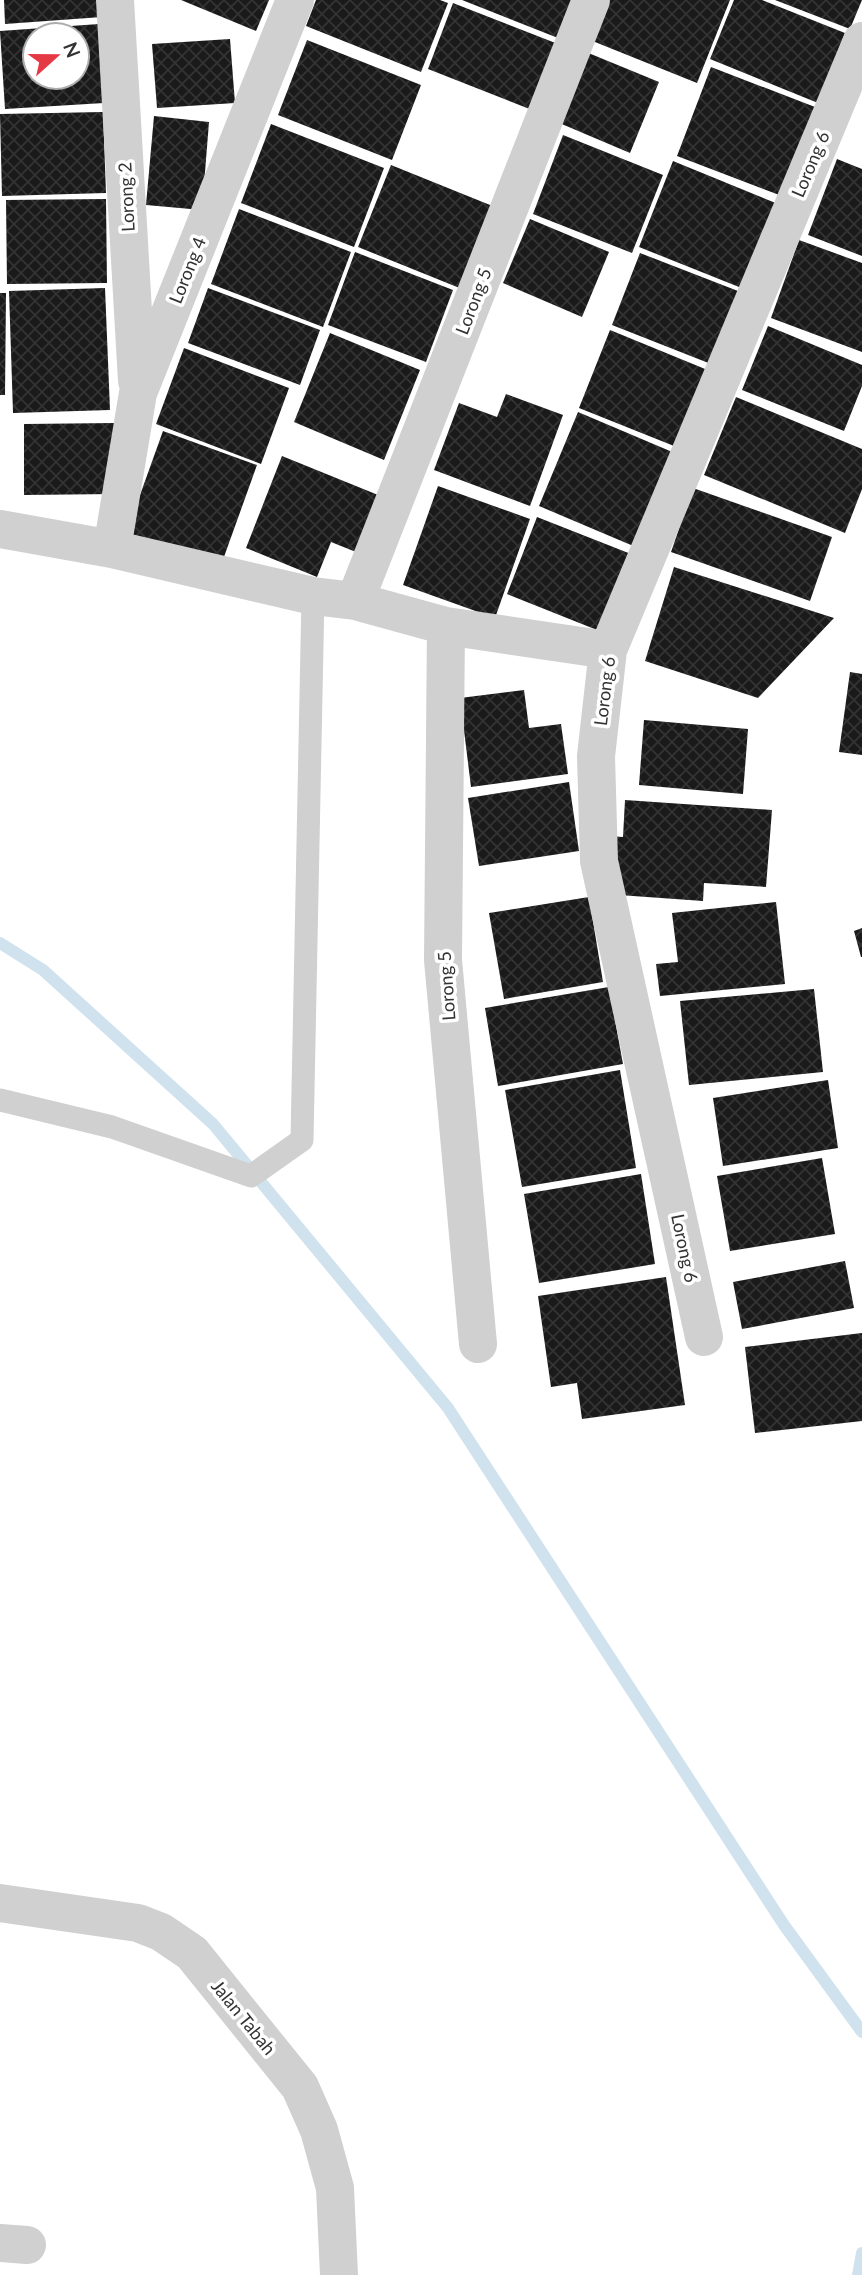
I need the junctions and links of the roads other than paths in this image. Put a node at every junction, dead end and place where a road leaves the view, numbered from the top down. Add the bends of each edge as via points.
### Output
1 (114, 0) edge
2 (295, 0) edge
3 (591, 0) edge
4 (862, 41) edge
5 (138, 393) junction
6 (0, 529) edge
7 (112, 549) junction
8 (313, 596) junction
9 (355, 601) junction
10 (446, 626) junction
11 (608, 650) junction
12 (0, 1100) edge
13 (704, 1337) dead end
14 (478, 1344) dead end
15 (0, 1903) edge
16 (339, 2275) edge

1 - 5 street, Lorong 2
2 - 5 street, Lorong 4
3 - 9 street, Lorong 5
4 - 11 street, Lorong 6
5 - 7 street, Lorong 4
6 - 7 street
7 - 8 street
8 - 9 street
8 - 12 lane via 302,1140 251,1176 112,1127
9 - 10 street
10 - 11 street
10 - 14 street, Lorong 5 via 443,960
11 - 13 street, Lorong 6 via 596,756 599,861
15 - 16 street, Jalan Tabah via 138,1923 192,1953 300,2087 319,2130 335,2188

